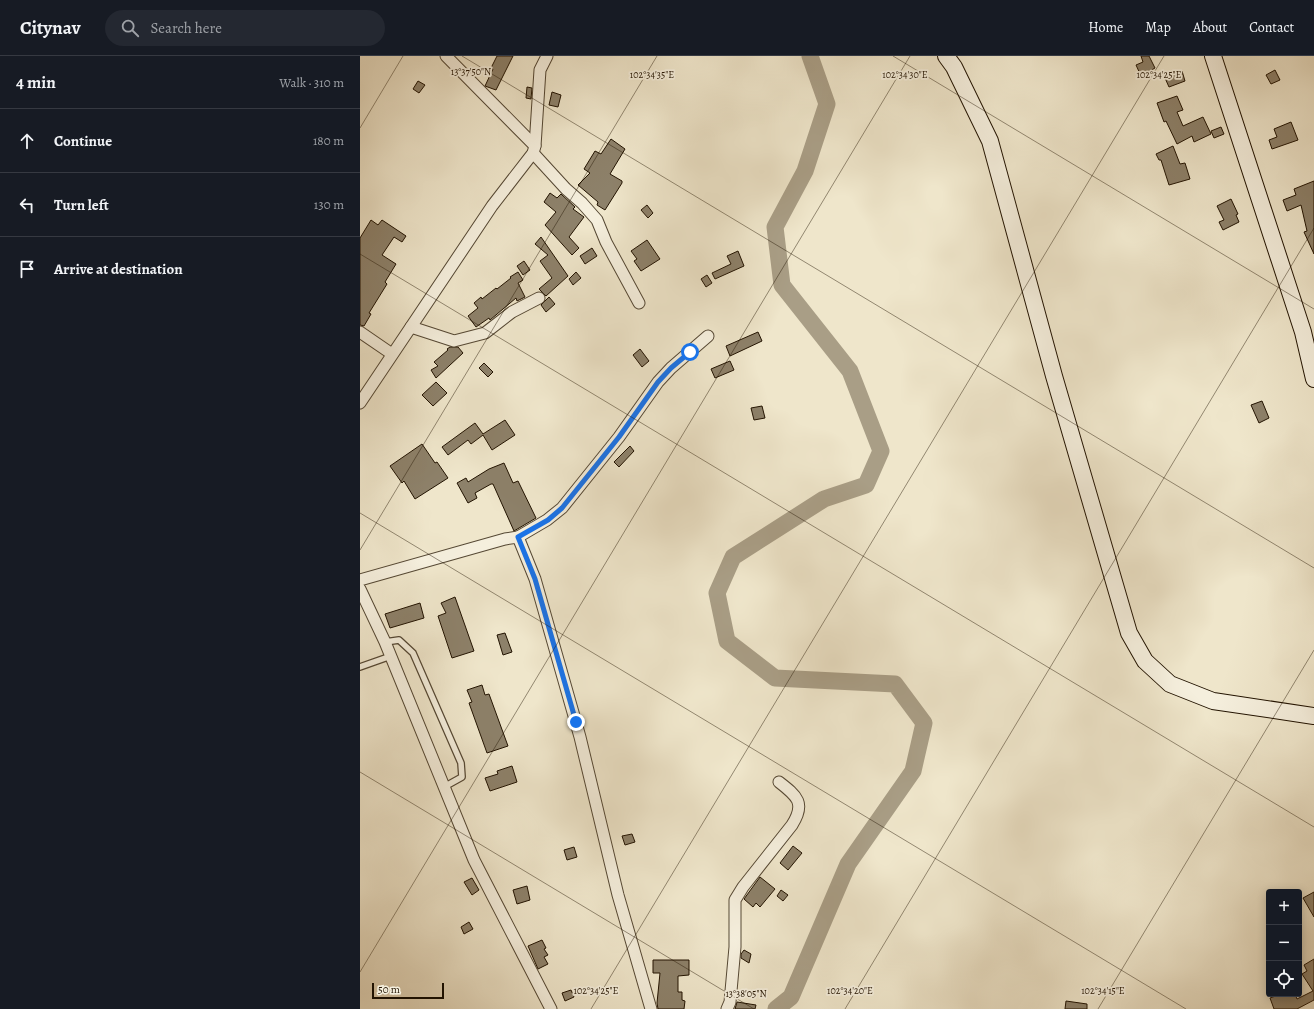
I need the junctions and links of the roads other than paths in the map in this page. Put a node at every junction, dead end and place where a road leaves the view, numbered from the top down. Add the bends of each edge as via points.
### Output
1 (446, 56) edge
2 (547, 56) edge
3 (946, 56) edge
4 (1213, 56) edge
5 (534, 150) junction
6 (539, 298) dead end
7 (639, 303) dead end
8 (410, 327) junction
9 (360, 332) edge
10 (708, 336) dead end
11 (392, 354) junction
12 (1314, 379) edge
13 (360, 403) edge
14 (518, 537) junction
15 (360, 580) edge
16 (360, 589) edge
17 (385, 642) junction
18 (391, 656) junction
19 (360, 667) edge
20 (1314, 716) edge
21 (779, 782) dead end
22 (444, 787) junction
23 (551, 1009) edge
24 (651, 1009) edge
25 (728, 1009) edge

1 - 5 street
2 - 5 street via 540,70
3 - 20 main road via 954,67 990,141 1054,376 1129,633 1146,661 1170,684 1213,701
4 - 12 main road via 1303,332
5 - 7 street via 566,189 597,220
5 - 8 street via 492,206
6 - 8 street via 512,312 485,333 454,341
8 - 11 street
9 - 11 street
10 - 14 street via 658,382 619,437 562,508 548,520
11 - 13 street
14 - 15 street
14 - 24 street via 535,579 573,714 618,895
16 - 17 street
17 - 18 street
17 - 22 lane via 399,640 413,653 461,763 462,777
18 - 19 lane
18 - 22 street
21 - 25 street via 799,801 798,817 735,900 735,947
22 - 23 street via 474,860

